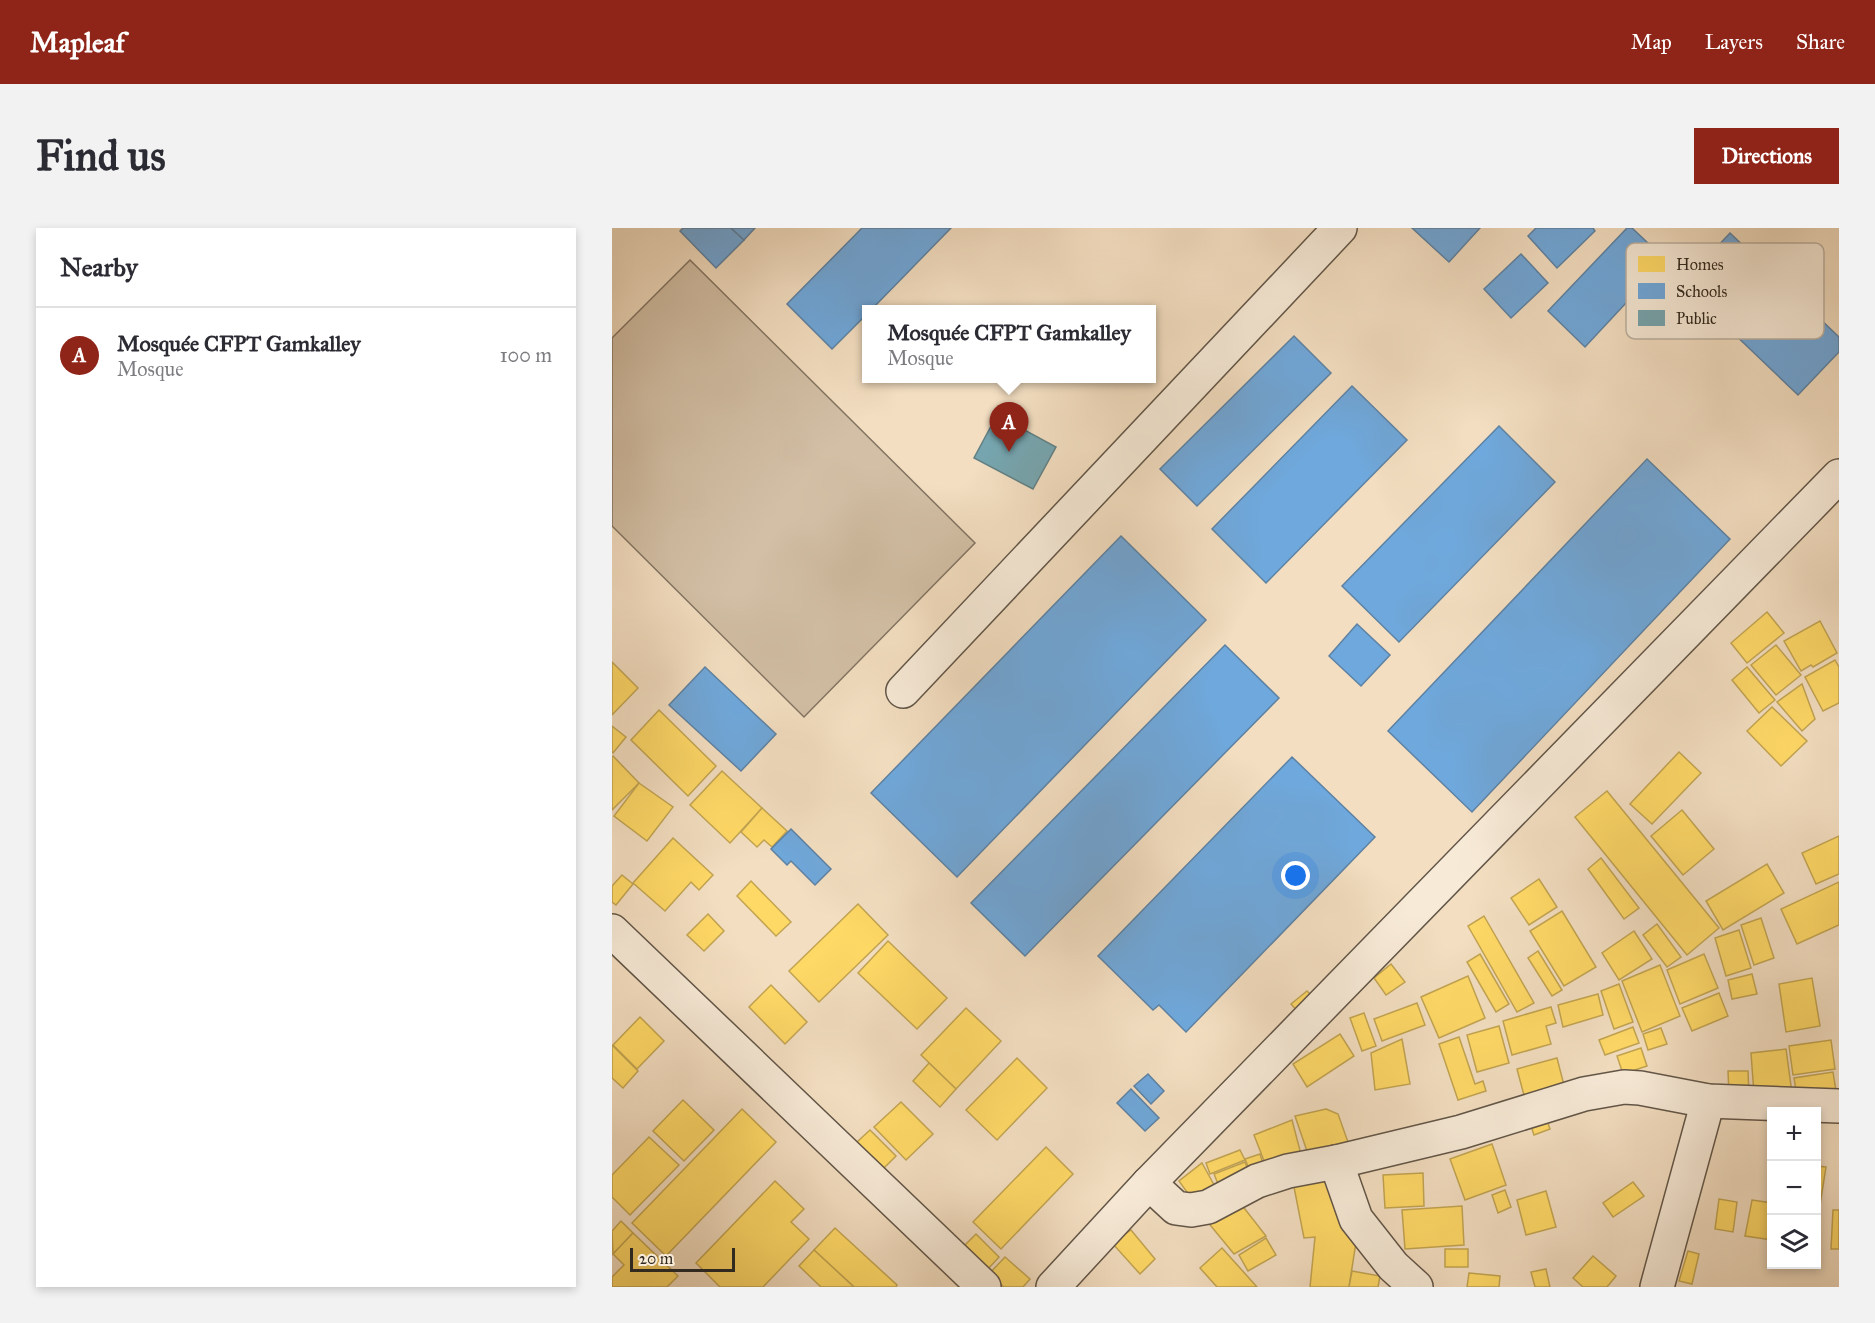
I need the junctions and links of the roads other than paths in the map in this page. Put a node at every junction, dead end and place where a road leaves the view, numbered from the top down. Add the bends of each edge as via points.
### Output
1 (1340, 228) edge
2 (1839, 476) edge
3 (903, 691) dead end
4 (612, 931) edge
5 (1708, 1101) junction
6 (1839, 1106) edge
7 (1336, 1162) junction
8 (1149, 1183) junction
9 (984, 1287) edge
10 (1053, 1287) edge
11 (1416, 1287) edge
12 (1657, 1287) edge

1 - 3 street
2 - 8 street
4 - 9 street
5 - 6 street
5 - 7 street via 1624,1087 1584,1094 1461,1132
5 - 12 street
7 - 8 street via 1257,1181 1208,1207 1191,1210 1176,1208
7 - 11 street via 1356,1219 1393,1266
8 - 10 street

